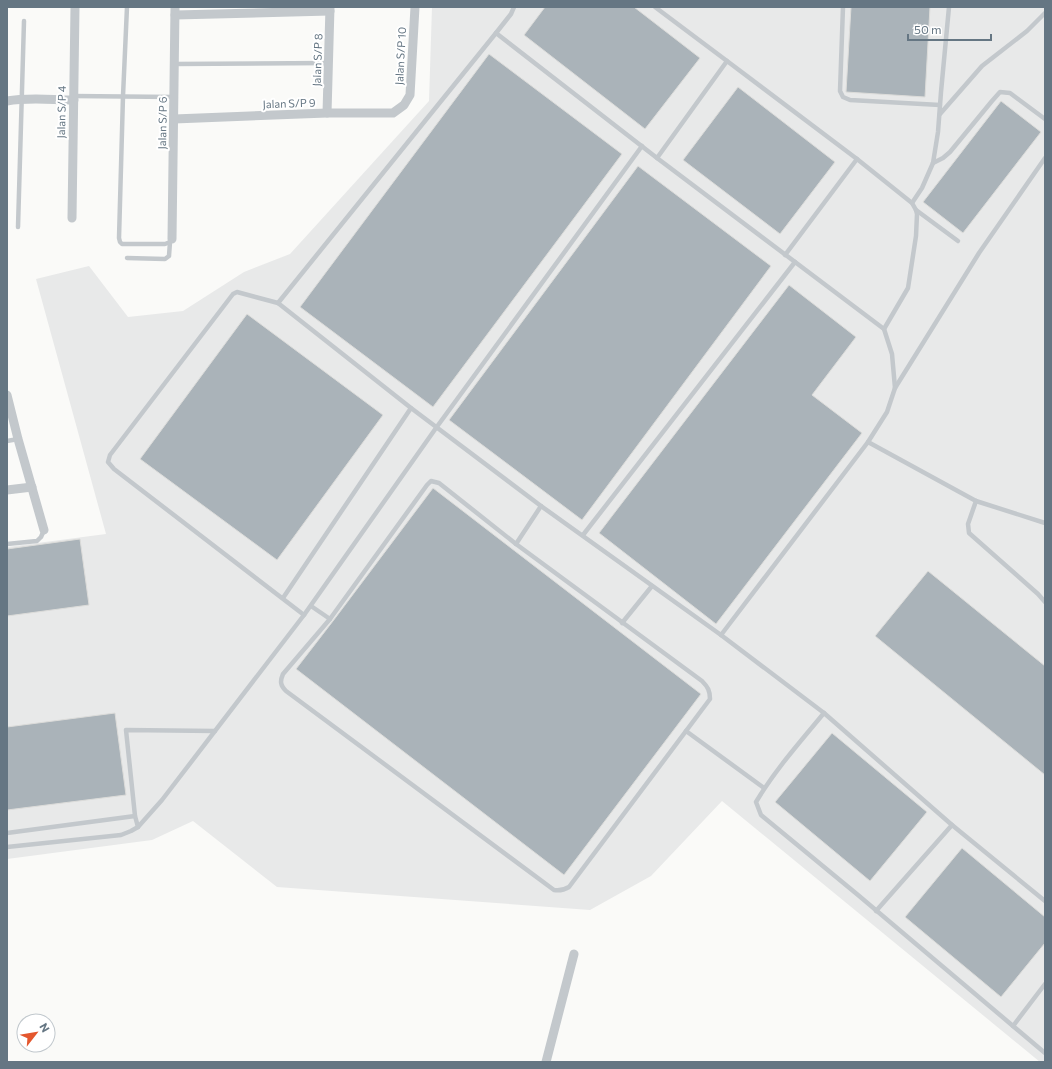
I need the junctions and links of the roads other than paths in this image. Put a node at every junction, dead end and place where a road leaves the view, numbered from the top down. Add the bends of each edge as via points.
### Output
1 (75, 7) edge
2 (127, 7) edge
3 (415, 7) edge
4 (514, 7) edge
5 (655, 7) edge
6 (844, 7) edge
7 (949, 7) edge
8 (330, 9) edge
9 (175, 11) edge
10 (1045, 13) edge
11 (24, 21) dead end
12 (496, 33) junction
13 (727, 60) junction
14 (329, 63) junction
15 (174, 64) junction
16 (123, 96) junction
17 (174, 97) junction
18 (74, 98) junction
19 (21, 99) junction
20 (7, 101) edge
21 (404, 105) joint
22 (940, 105) junction
23 (327, 114) junction
24 (939, 114) junction
25 (174, 119) junction
26 (1045, 119) edge
27 (642, 146) junction
28 (657, 158) junction
29 (1045, 158) edge
30 (856, 159) junction
31 (933, 162) junction
32 (912, 203) junction
33 (916, 210) junction
34 (72, 218) dead end
35 (18, 228) dead end
36 (171, 241) junction
37 (958, 241) dead end
38 (785, 254) junction
39 (127, 258) dead end
40 (795, 262) junction
41 (278, 303) junction
42 (884, 329) junction
43 (895, 388) junction
44 (7, 395) edge
45 (411, 408) junction
46 (436, 428) junction
47 (18, 439) junction
48 (7, 441) edge
49 (868, 442) junction
50 (32, 487) junction
51 (7, 490) edge
52 (976, 501) junction
53 (541, 506) junction
54 (1045, 524) edge
55 (44, 530) joint
56 (583, 535) junction
57 (7, 544) edge
58 (516, 544) junction
59 (652, 586) junction
60 (282, 598) junction
61 (1045, 602) edge
62 (311, 606) junction
63 (304, 615) junction
64 (330, 619) junction
65 (622, 623) junction
66 (721, 635) junction
67 (824, 713) junction
68 (215, 731) junction
69 (686, 731) junction
70 (764, 788) junction
71 (135, 816) junction
72 (952, 825) junction
73 (138, 827) junction
74 (7, 833) edge
75 (7, 847) edge
76 (1045, 901) edge
77 (876, 911) junction
78 (574, 954) dead end
79 (1045, 984) edge
80 (1013, 1026) junction
81 (1045, 1053) edge
82 (546, 1062) edge

1 - 18 street, Jalan S/P 4
2 - 16 lane
3 - 21 street, Jalan S/P 10 via 410,95
4 - 12 lane via 512,14
5 - 13 lane
6 - 22 lane via 840,91 843,97 850,100
7 - 22 lane
8 - 9 street
8 - 14 street, Jalan S/P 8
9 - 15 street, Jalan S/P 6
10 - 24 lane via 1027,31 982,66
11 - 19 lane
12 - 27 lane
12 - 41 lane
13 - 28 lane
13 - 30 lane
14 - 15 lane
14 - 23 street, Jalan S/P 8
15 - 17 street, Jalan S/P 6
16 - 17 lane
16 - 18 lane
16 - 36 lane via 120,242 165,244
17 - 25 street, Jalan S/P 6
18 - 19 street
18 - 34 street, Jalan S/P 4
19 - 20 street
19 - 35 lane
21 - 23 street, Jalan S/P 9 via 393,113
22 - 24 lane
23 - 25 street, Jalan S/P 9
24 - 31 lane
25 - 36 street, Jalan S/P 6
26 - 31 lane via 1010,93 1000,92 950,152
27 - 28 lane
27 - 46 lane
28 - 38 lane
29 - 43 lane via 979,253
30 - 32 lane
30 - 38 lane
31 - 32 lane via 922,188
32 - 33 lane
33 - 37 lane
33 - 42 lane via 916,236 908,288
36 - 39 lane via 169,256 165,259
38 - 40 lane
40 - 42 lane
40 - 56 lane
41 - 45 lane
41 - 60 lane via 243,292 233,294 110,455 108,462
42 - 43 lane via 892,354
43 - 49 lane via 887,412
44 - 47 street
45 - 46 lane
45 - 60 lane
46 - 53 lane
46 - 62 lane
47 - 48 lane
47 - 50 street
49 - 52 lane
49 - 66 lane
50 - 51 street
50 - 55 street
52 - 54 lane
52 - 61 lane via 968,524 969,533
53 - 56 lane
53 - 58 lane
55 - 57 lane via 37,541
56 - 59 lane
58 - 64 lane via 439,482 432,481
58 - 65 lane
59 - 65 lane
59 - 66 lane
60 - 63 lane
62 - 63 lane
62 - 64 lane
63 - 68 lane
64 - 69 lane via 283,674 281,686 554,890 569,887
65 - 69 lane via 708,686 710,699
66 - 67 lane
67 - 70 lane
67 - 72 lane
68 - 71 lane via 126,730
68 - 73 lane
69 - 70 lane
70 - 77 lane via 756,802 761,815
71 - 73 lane
71 - 74 lane
72 - 76 lane
72 - 77 lane
73 - 75 lane via 121,835
77 - 80 lane
78 - 82 street
79 - 80 lane
80 - 81 lane

